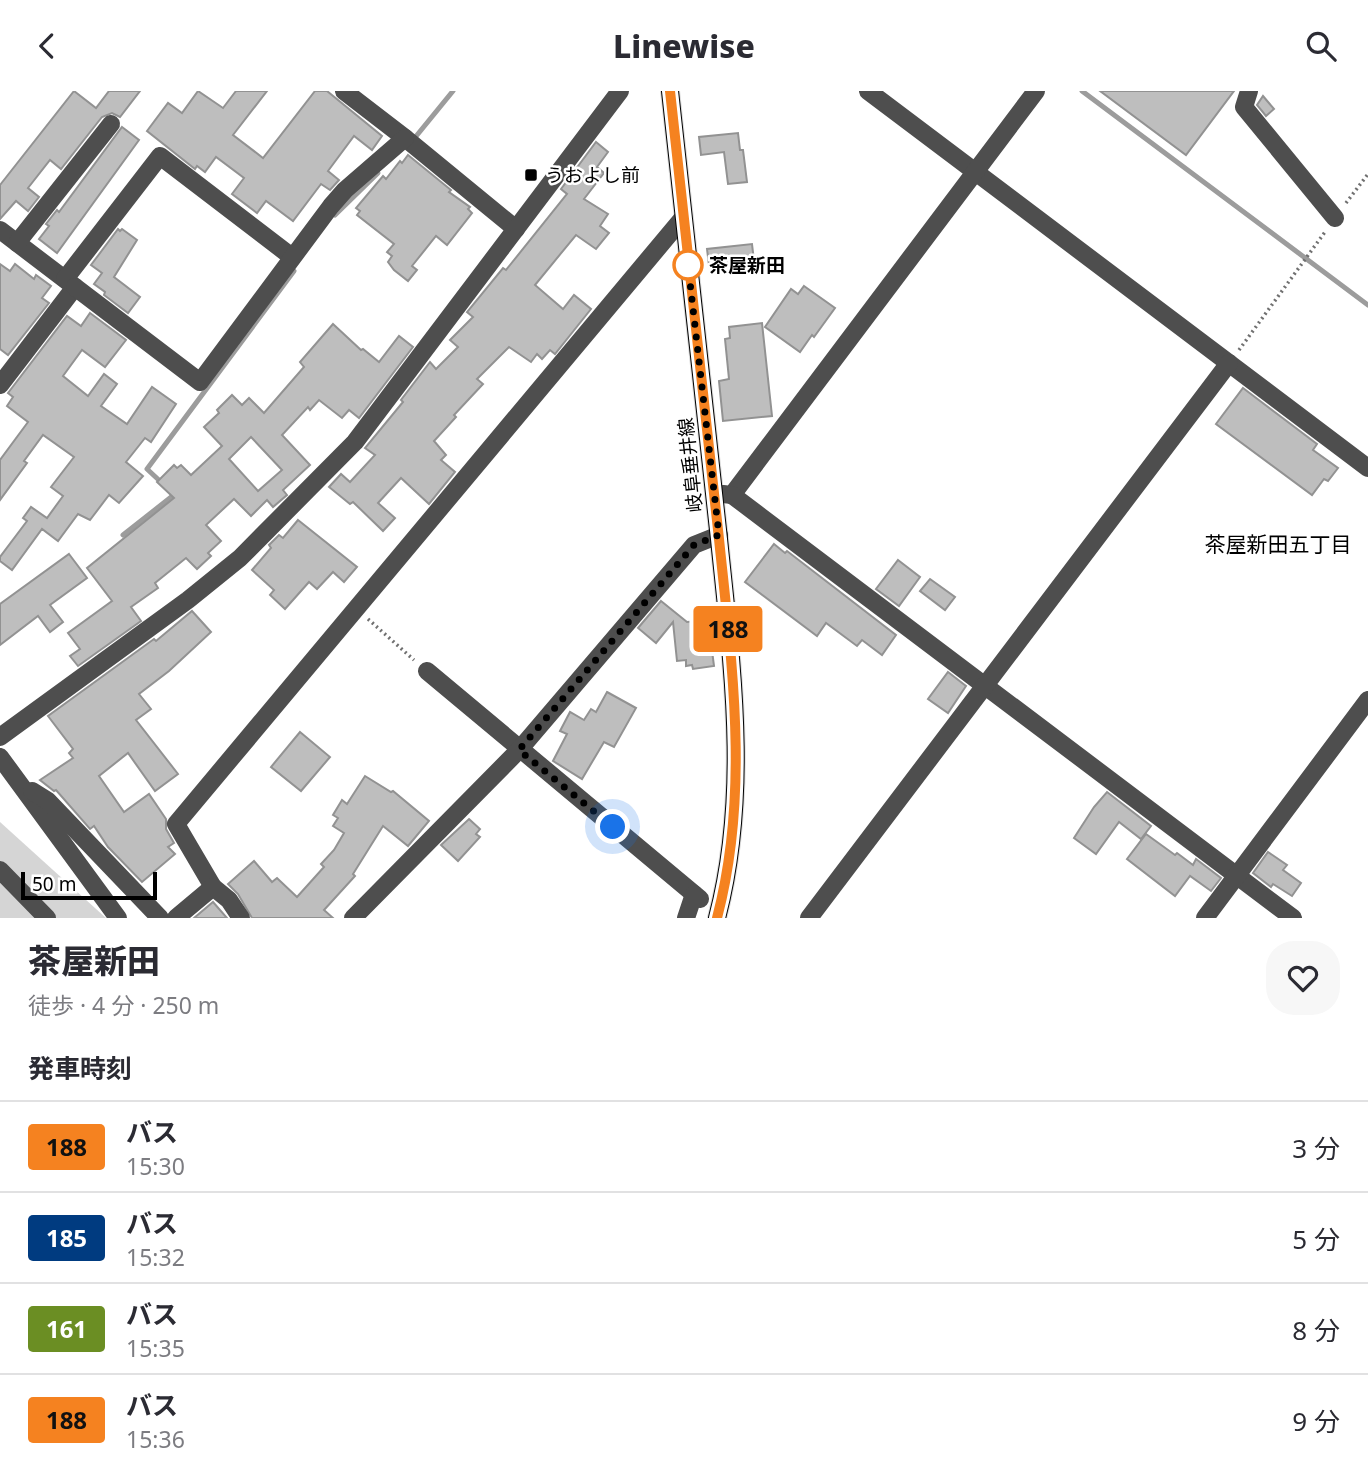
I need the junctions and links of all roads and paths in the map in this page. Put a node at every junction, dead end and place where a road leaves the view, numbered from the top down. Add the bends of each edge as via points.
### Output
1 (344, 91) edge
2 (620, 91) edge
3 (670, 91) edge
4 (869, 91) edge
5 (1036, 91) edge
6 (1249, 91) edge
7 (111, 124) dead end
8 (405, 138) junction
9 (975, 171) junction
10 (1368, 174) edge
11 (1335, 218) junction
12 (682, 219) junction
13 (516, 229) junction
14 (0, 230) edge
15 (17, 243) junction
16 (292, 257) junction
17 (70, 283) junction
18 (1229, 363) junction
19 (0, 385) edge
20 (1368, 468) edge
21 (724, 495) junction
22 (719, 535) junction
23 (356, 608) junction
24 (426, 671) joint
25 (984, 687) junction
26 (1368, 701) edge
27 (0, 737) edge
28 (519, 750) junction
29 (0, 757) edge
30 (20, 783) junction
31 (0, 870) edge
32 (1237, 875) junction
33 (213, 887) junction
34 (47, 918) edge
35 (118, 918) edge
36 (160, 918) edge
37 (176, 918) edge
38 (241, 918) edge
39 (353, 918) edge
40 (686, 918) edge
41 (717, 918) edge
42 (809, 918) edge
43 (1205, 918) edge
44 (1293, 918) edge

1 - 8 street
2 - 13 street
3 - 12 main road, 岐阜垂井線
4 - 9 street
5 - 9 street
6 - 11 street via 1244,107
7 - 15 street
8 - 13 street
8 - 16 street via 345,190
9 - 18 street
9 - 21 street
10 - 11 path
11 - 18 path
12 - 21 main road, 岐阜垂井線
12 - 23 street
13 - 27 street via 355,442 247,551 188,600
14 - 15 street
15 - 17 street
16 - 17 street via 200,382
16 - 17 street via 160,156
17 - 19 street
18 - 20 street
18 - 25 street
21 - 22 main road, 岐阜垂井線
21 - 25 street
22 - 28 street via 694,545
22 - 41 main road, 岐阜垂井線 via 737,751 735,821
23 - 24 path
23 - 33 street via 176,824
24 - 28 street
25 - 32 street
25 - 42 street
26 - 32 street
28 - 39 street
28 - 40 street via 697,896
29 - 30 street
30 - 35 street
30 - 36 street via 48,801
31 - 34 street
32 - 43 street
32 - 44 street
33 - 37 street
33 - 38 street

